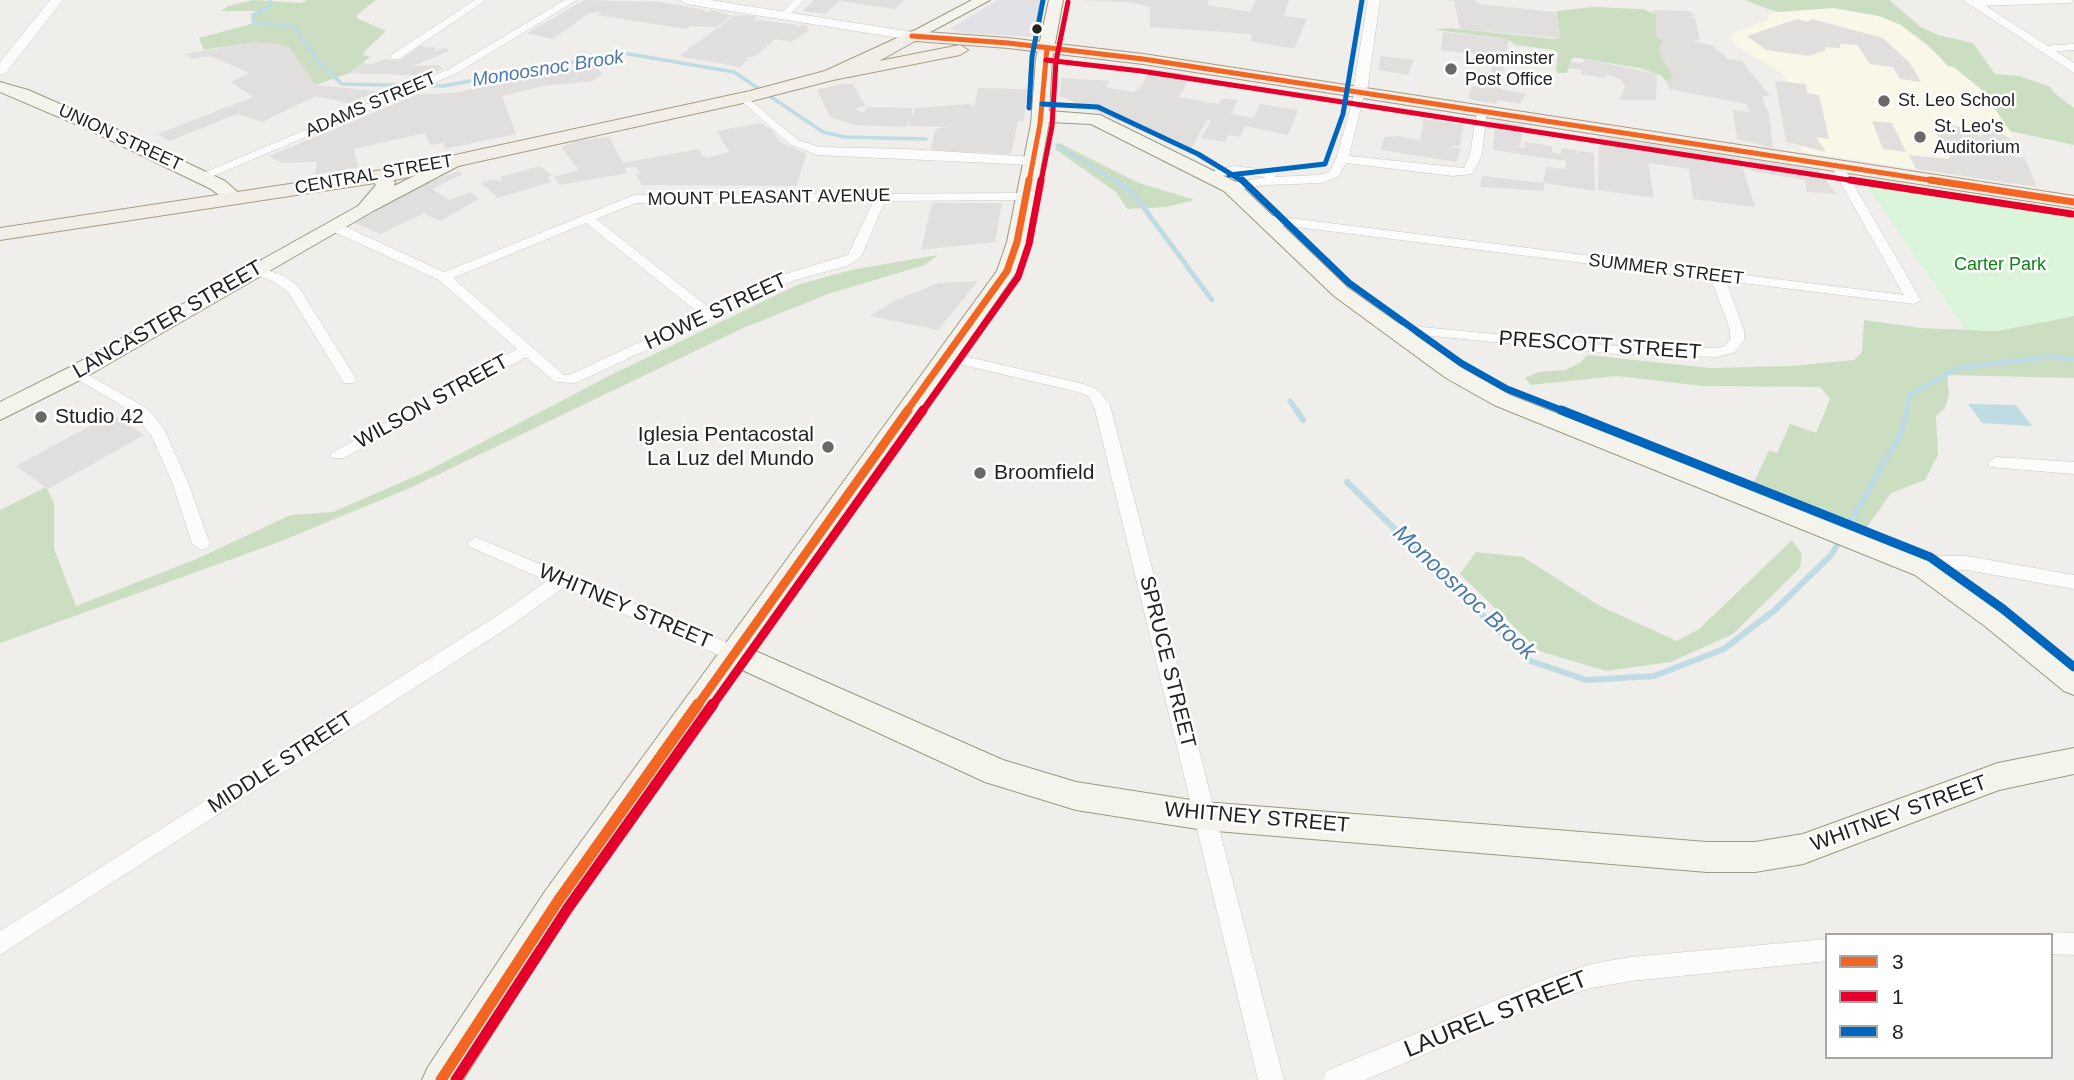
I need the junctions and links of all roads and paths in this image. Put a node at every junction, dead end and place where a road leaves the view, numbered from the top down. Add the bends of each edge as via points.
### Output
1 (57, 0) edge
2 (481, 0) edge
3 (572, 0) edge
4 (686, 0) edge
5 (799, 0) edge
6 (983, 0) edge
7 (1056, 0) edge
8 (1374, 0) edge
9 (2070, 0) edge
10 (1971, 1) edge
11 (784, 15) junction
12 (912, 36) junction
13 (2074, 47) edge
14 (1047, 48) junction
15 (977, 49) junction
16 (2042, 49) junction
17 (395, 57) dead end
18 (2074, 69) edge
19 (0, 71) edge
20 (831, 75) junction
21 (0, 87) edge
22 (1360, 91) junction
23 (748, 97) junction
24 (1041, 111) junction
25 (1483, 111) junction
26 (1342, 159) junction
27 (456, 160) junction
28 (1033, 161) junction
29 (1837, 166) junction
30 (1209, 174) junction
31 (200, 177) junction
32 (369, 178) junction
33 (1302, 179) junction
34 (1231, 187) junction
35 (881, 197) junction
36 (1026, 197) junction
37 (235, 198) junction
38 (2074, 202) edge
39 (365, 210) junction
40 (587, 218) junction
41 (1265, 219) junction
42 (335, 227) junction
43 (0, 234) edge
44 (256, 270) junction
45 (1717, 276) junction
46 (444, 277) junction
47 (710, 314) junction
48 (1391, 328) junction
49 (527, 350) junction
50 (947, 357) junction
51 (76, 373) junction
52 (349, 380) dead end
53 (0, 412) edge
54 (338, 454) dead end
55 (1996, 463) dead end
56 (2074, 468) edge
57 (476, 543) dead end
58 (201, 544) dead end
59 (1924, 568) junction
60 (561, 580) junction
61 (2074, 582) edge
62 (735, 654) junction
63 (2074, 682) edge
64 (2074, 761) edge
65 (1204, 816) junction
66 (2053, 943) edge
67 (0, 944) edge
68 (2074, 944) edge
69 (1826, 950) edge
70 (441, 1080) edge
71 (1270, 1080) edge
72 (1335, 1080) edge

1 - 19 street
2 - 17 street
3 - 31 street, ADAMS STREET via 464,65
4 - 11 street
5 - 11 street
6 - 12 main road
7 - 14 main road
8 - 22 street
9 - 10 street
10 - 16 street
11 - 12 street
12 - 14 main road
12 - 15 main road
12 - 20 main road
13 - 16 street
14 - 15 main road
14 - 22 main road
14 - 24 main road
15 - 20 main road
16 - 18 street
20 - 23 main road, CENTRAL STREET
21 - 31 main road, UNION STREET via 22,93
22 - 25 main road
22 - 26 street
23 - 27 main road, CENTRAL STREET
23 - 28 street via 794,142 808,149
24 - 28 main road
24 - 30 main road via 1094,119
25 - 26 street via 1476,155 1468,171
25 - 29 main road
26 - 33 street via 1329,177
27 - 32 main road, CENTRAL STREET
27 - 39 main road
28 - 36 main road
29 - 38 main road
29 - 45 street, SUMMER STREET via 1914,300
30 - 33 street via 1242,170
30 - 34 main road
31 - 37 main road, UNION STREET
32 - 37 main road, CENTRAL STREET
32 - 39 main road, LANCASTER STREET via 386,182
32 - 42 main road, LANCASTER STREET
33 - 34 street
34 - 41 main road
35 - 36 street, MOUNT PLEASANT AVENUE
35 - 40 street, MOUNT PLEASANT AVENUE via 634,199
35 - 47 street, HOWE STREET via 854,257 790,277
36 - 50 main road via 1007,271
37 - 43 main road, CENTRAL STREET
39 - 42 main road, LANCASTER STREET
40 - 46 street, MOUNT PLEASANT AVENUE
40 - 47 street
41 - 45 street, SUMMER STREET
41 - 48 main road via 1341,292
42 - 44 main road, LANCASTER STREET
42 - 46 street, HOWE STREET
44 - 51 main road, LANCASTER STREET
44 - 52 street via 293,289
45 - 48 street, PRESCOTT STREET via 1737,330 1731,349 1718,354 1617,350
46 - 49 street, HOWE STREET
47 - 49 street, HOWE STREET via 571,380 560,379
48 - 59 main road via 1502,400
49 - 54 street, WILSON STREET
50 - 62 main road
50 - 65 street, SPRUCE STREET via 1079,387 1093,393 1102,405
51 - 53 main road, LANCASTER STREET
51 - 58 street via 127,402 158,433
55 - 56 street
57 - 60 street, WHITNEY STREET
59 - 61 street via 1930,563 1967,564
59 - 63 main road via 1967,596
60 - 62 street, WHITNEY STREET
60 - 67 street, MIDDLE STREET
62 - 65 main road, WHITNEY STREET via 996,772 1076,796
62 - 70 main road via 558,901
64 - 65 main road, WHITNEY STREET via 1998,777 1803,849 1755,857 1707,857
65 - 71 street, SPRUCE STREET
66 - 68 street
69 - 72 street, LAUREL STREET via 1591,976

